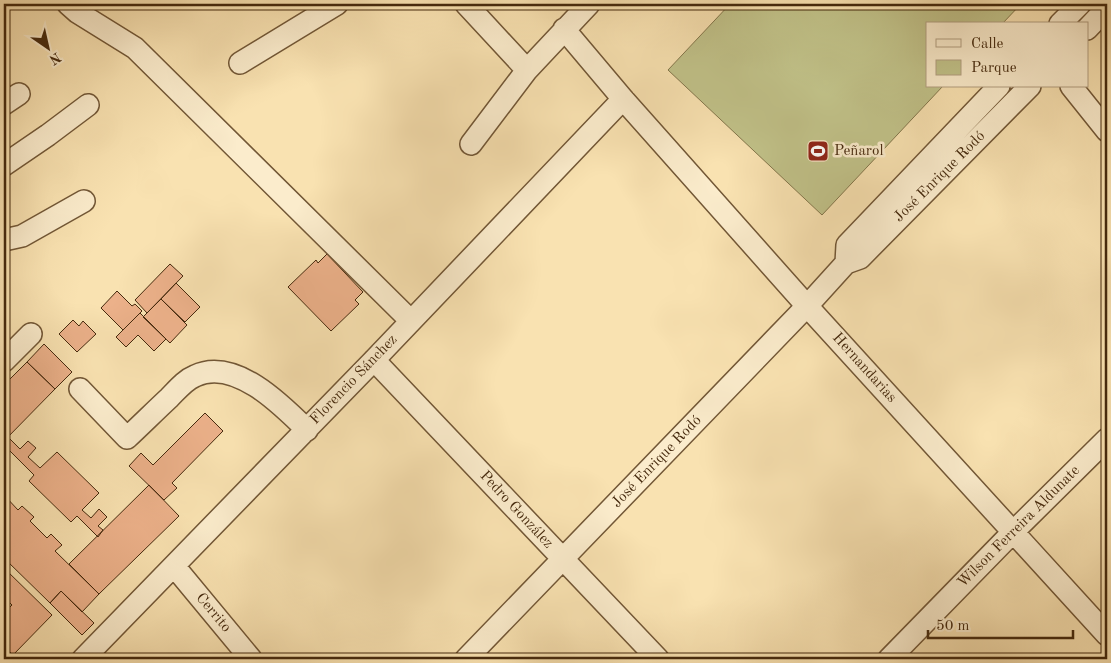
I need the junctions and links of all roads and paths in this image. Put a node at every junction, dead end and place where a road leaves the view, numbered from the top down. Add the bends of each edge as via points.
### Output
1 (68, 4) edge
2 (337, 4) edge
3 (466, 4) edge
4 (589, 4) edge
5 (1080, 4) edge
6 (1107, 8) edge
7 (1062, 22) edge
8 (1088, 28) edge
9 (564, 29) junction
10 (240, 63) dead end
11 (527, 70) junction
12 (998, 88) edge
13 (1028, 88) edge
14 (1073, 88) edge
15 (623, 100) junction
16 (88, 105) dead end
17 (1107, 131) edge
18 (471, 144) dead end
19 (4, 165) edge
20 (84, 201) dead end
21 (4, 240) edge
22 (846, 263) junction
23 (807, 306) junction
24 (411, 321) junction
25 (31, 334) dead end
26 (374, 360) junction
27 (4, 361) edge
28 (80, 389) dead end
29 (307, 430) junction
30 (1107, 439) edge
31 (1013, 532) junction
32 (562, 559) junction
33 (174, 566) junction
34 (1107, 635) edge
35 (83, 659) edge
36 (251, 659) edge
37 (466, 659) edge
38 (658, 659) edge
39 (889, 659) edge

1 - 24 street via 135,48
2 - 10 street
3 - 11 street
4 - 9 street
5 - 7 street
6 - 8 street
9 - 11 street
9 - 15 street, Hernandarias
11 - 18 street
12 - 22 street, José Enrique Rodó via 847,245
13 - 22 street, José Enrique Rodó via 860,258
14 - 17 street
15 - 23 street, Hernandarias
15 - 24 street, Florencio Sánchez
16 - 19 street
20 - 21 street via 22,236
22 - 23 street, José Enrique Rodó
23 - 31 street, Hernandarias
23 - 32 street, José Enrique Rodó
24 - 26 street, Florencio Sánchez
25 - 27 street
26 - 29 street, Florencio Sánchez
26 - 32 street, Pedro González
28 - 29 street via 127,438 195,376 210,371 222,372 253,384
29 - 33 street, Florencio Sánchez
30 - 31 street, Wilson Ferreira Aldunate
31 - 34 street, Hernandarias
31 - 39 street, Wilson Ferreira Aldunate
32 - 37 street, José Enrique Rodó
32 - 38 street, Pedro González
33 - 35 street, Florencio Sánchez
33 - 36 street, Cerrito

